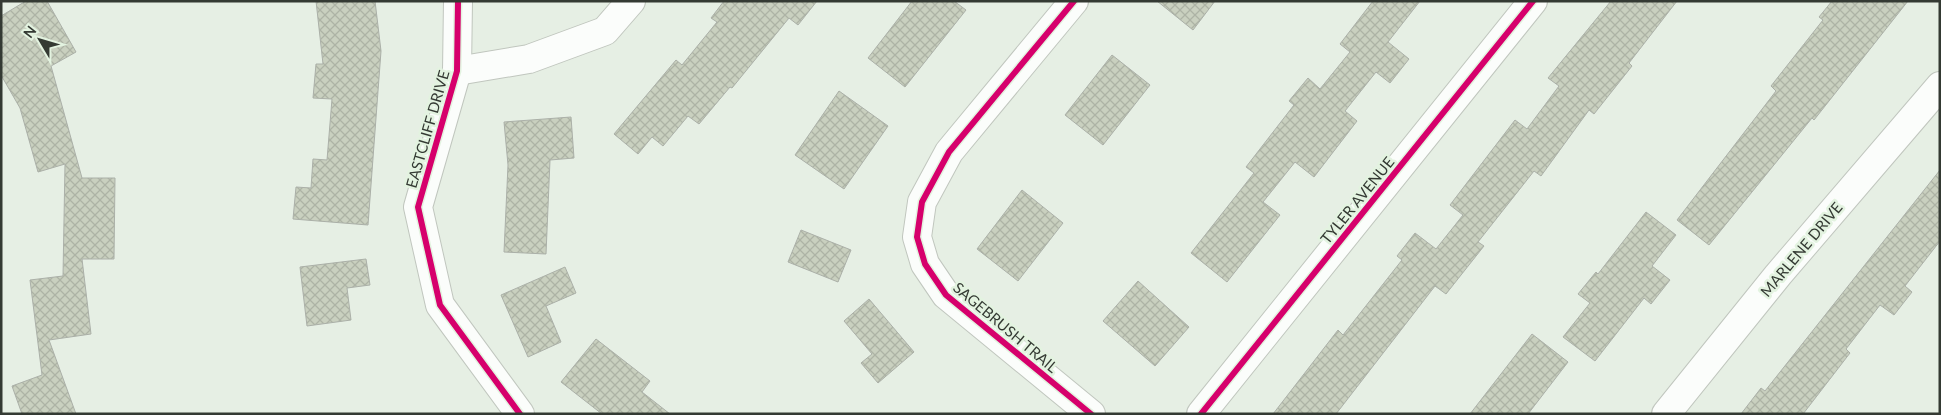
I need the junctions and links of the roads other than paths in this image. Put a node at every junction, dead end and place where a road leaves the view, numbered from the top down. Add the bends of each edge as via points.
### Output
1 (458, 1) edge
2 (631, 1) edge
3 (1074, 1) edge
4 (1533, 1) edge
5 (457, 71) junction
6 (1940, 86) edge
7 (520, 414) edge
8 (1090, 414) edge
9 (1201, 414) edge
10 (1666, 414) edge

1 - 5 street, EASTCLIFF DRIVE
2 - 5 street via 605,31 529,59
3 - 8 street, SAGEBRUSH TRAIL via 949,152 922,202 917,237 925,264 946,295
4 - 9 street, TYLER AVENUE
5 - 7 street, EASTCLIFF DRIVE via 418,207 440,305
6 - 10 street, MARLENE DRIVE via 1778,275

